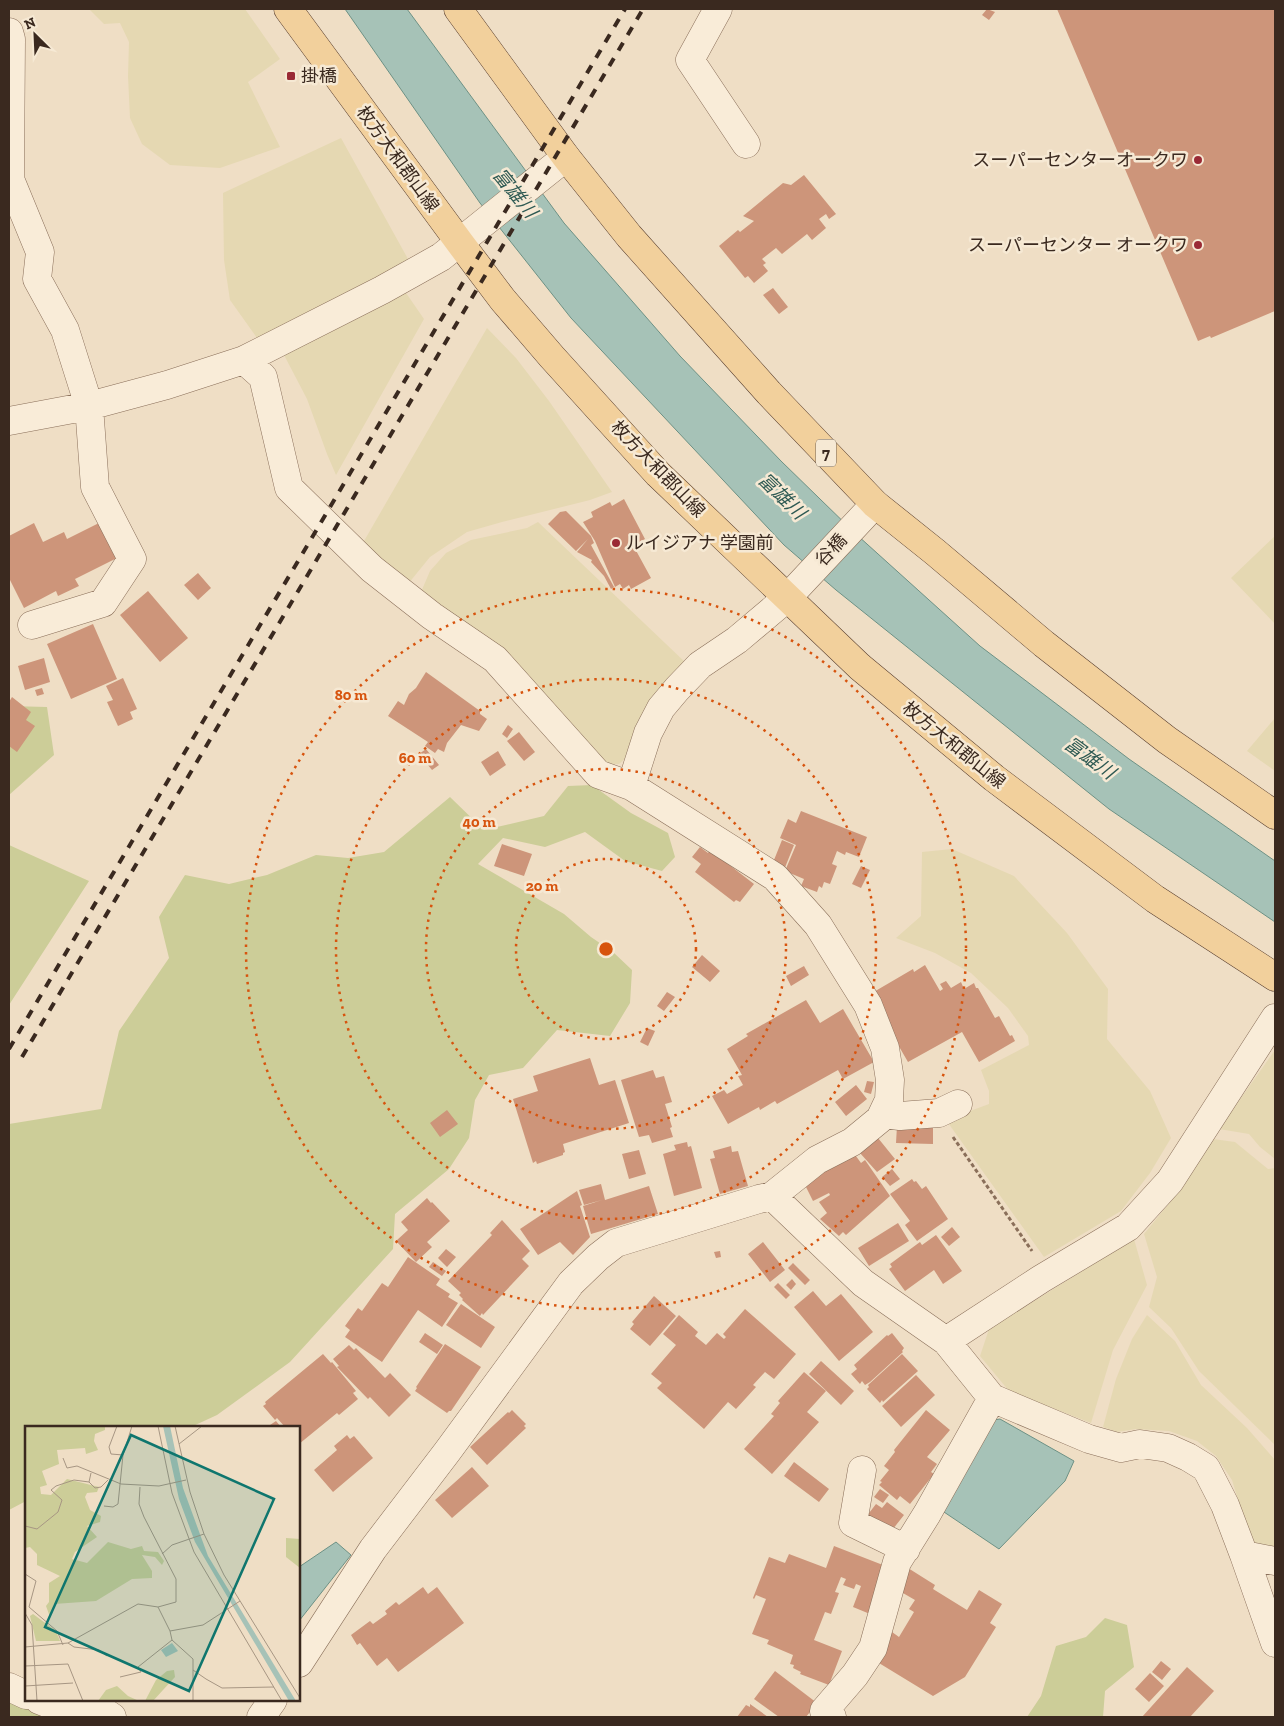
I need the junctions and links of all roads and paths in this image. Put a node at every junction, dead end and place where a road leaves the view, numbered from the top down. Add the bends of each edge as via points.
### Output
1 (288, 9) edge
2 (458, 9) edge
3 (718, 9) edge
4 (9, 32) edge
5 (746, 144) dead end
6 (566, 157) junction
7 (9, 179) edge
8 (460, 243) junction
9 (244, 360) junction
10 (89, 406) junction
11 (9, 421) edge
12 (875, 504) junction
13 (788, 597) junction
14 (32, 625) dead end
15 (631, 786) junction
16 (1275, 815) edge
17 (1275, 977) edge
18 (1275, 1018) edge
19 (949, 1108) joint
20 (883, 1114) junction
21 (772, 1196) junction
22 (1048, 1274) junction
23 (946, 1340) junction
24 (992, 1398) junction
25 (862, 1470) dead end
26 (906, 1549) junction
27 (1244, 1555) junction
28 (1275, 1561) edge
29 (1275, 1643) edge
30 (300, 1661) edge
31 (9, 1687) edge
32 (25, 1695) edge
33 (42, 1701) edge
34 (272, 1701) edge
35 (112, 1717) edge
36 (261, 1717) edge
37 (832, 1717) edge

1 - 8 main road, 枚方大和郡山線
2 - 6 main road, 7
3 - 5 street via 690,60
4 - 7 street
6 - 8 street
6 - 12 main road, 7 via 629,236 769,393
7 - 10 street via 40,252 37,280 65,330
8 - 9 street via 382,290
8 - 13 main road, 枚方大和郡山線 via 552,357 658,474
9 - 10 street
9 - 15 street via 263,377 289,488 372,570 495,659 598,774
10 - 11 street
10 - 14 street via 95,486 132,559 103,603
12 - 13 street, 谷橋
12 - 16 main road, 7 via 1159,734
13 - 15 street, 谷橋 via 737,640 700,665 661,708 648,733
13 - 17 main road, 枚方大和郡山線 via 860,667 994,778 1155,899
15 - 20 street via 775,877 818,925 868,1005 885,1048 890,1080 889,1100
18 - 22 street via 1170,1182 1128,1227
19 - 20 street via 900,1116
19 - 22 path via 942,1123
20 - 21 street via 852,1142 817,1160
21 - 23 street via 863,1283
21 - 30 street via 616,1243 571,1283 373,1549
22 - 23 street
23 - 24 street
24 - 26 street
24 - 27 street via 1088,1439 1121,1448 1140,1444 1168,1448 1206,1468 1225,1505
25 - 26 street via 853,1523
26 - 37 street via 897,1562 873,1648 824,1711
27 - 28 street
27 - 29 street
31 - 32 street
33 - 35 street via 54,1706 102,1711
34 - 36 street

